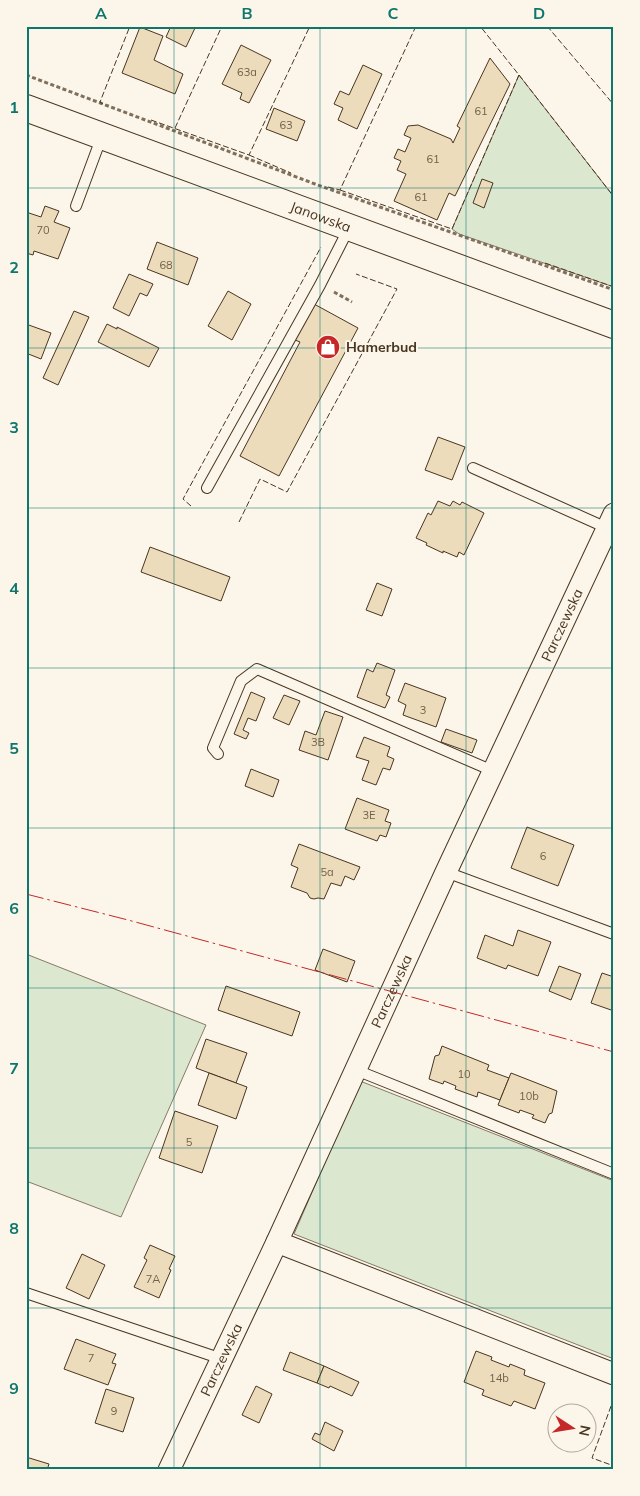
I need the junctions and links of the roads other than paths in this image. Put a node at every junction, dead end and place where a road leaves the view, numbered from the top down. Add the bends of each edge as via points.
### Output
1 (26, 108) edge
2 (102, 135) junction
3 (76, 206) dead end
4 (350, 227) junction
5 (614, 325) edge
6 (473, 468) dead end
7 (207, 488) dead end
8 (610, 521) edge
9 (218, 754) dead end
10 (493, 771) junction
11 (446, 872) junction
12 (614, 934) edge
13 (356, 1070) junction
14 (614, 1174) edge
15 (277, 1242) junction
16 (26, 1293) edge
17 (222, 1359) junction
18 (614, 1374) edge
19 (169, 1470) edge

1 - 2 street, Janowska
2 - 3 lane
2 - 4 street, Janowska
4 - 5 street, Janowska
4 - 7 lane
6 - 8 lane
8 - 10 street, Parczewska
9 - 10 lane via 213,748 242,681 257,669
10 - 11 street, Parczewska
11 - 12 lane
11 - 13 street, Parczewska
13 - 14 lane
13 - 15 street, Parczewska
15 - 17 street, Parczewska
15 - 18 street
16 - 17 lane
17 - 19 street, Parczewska

